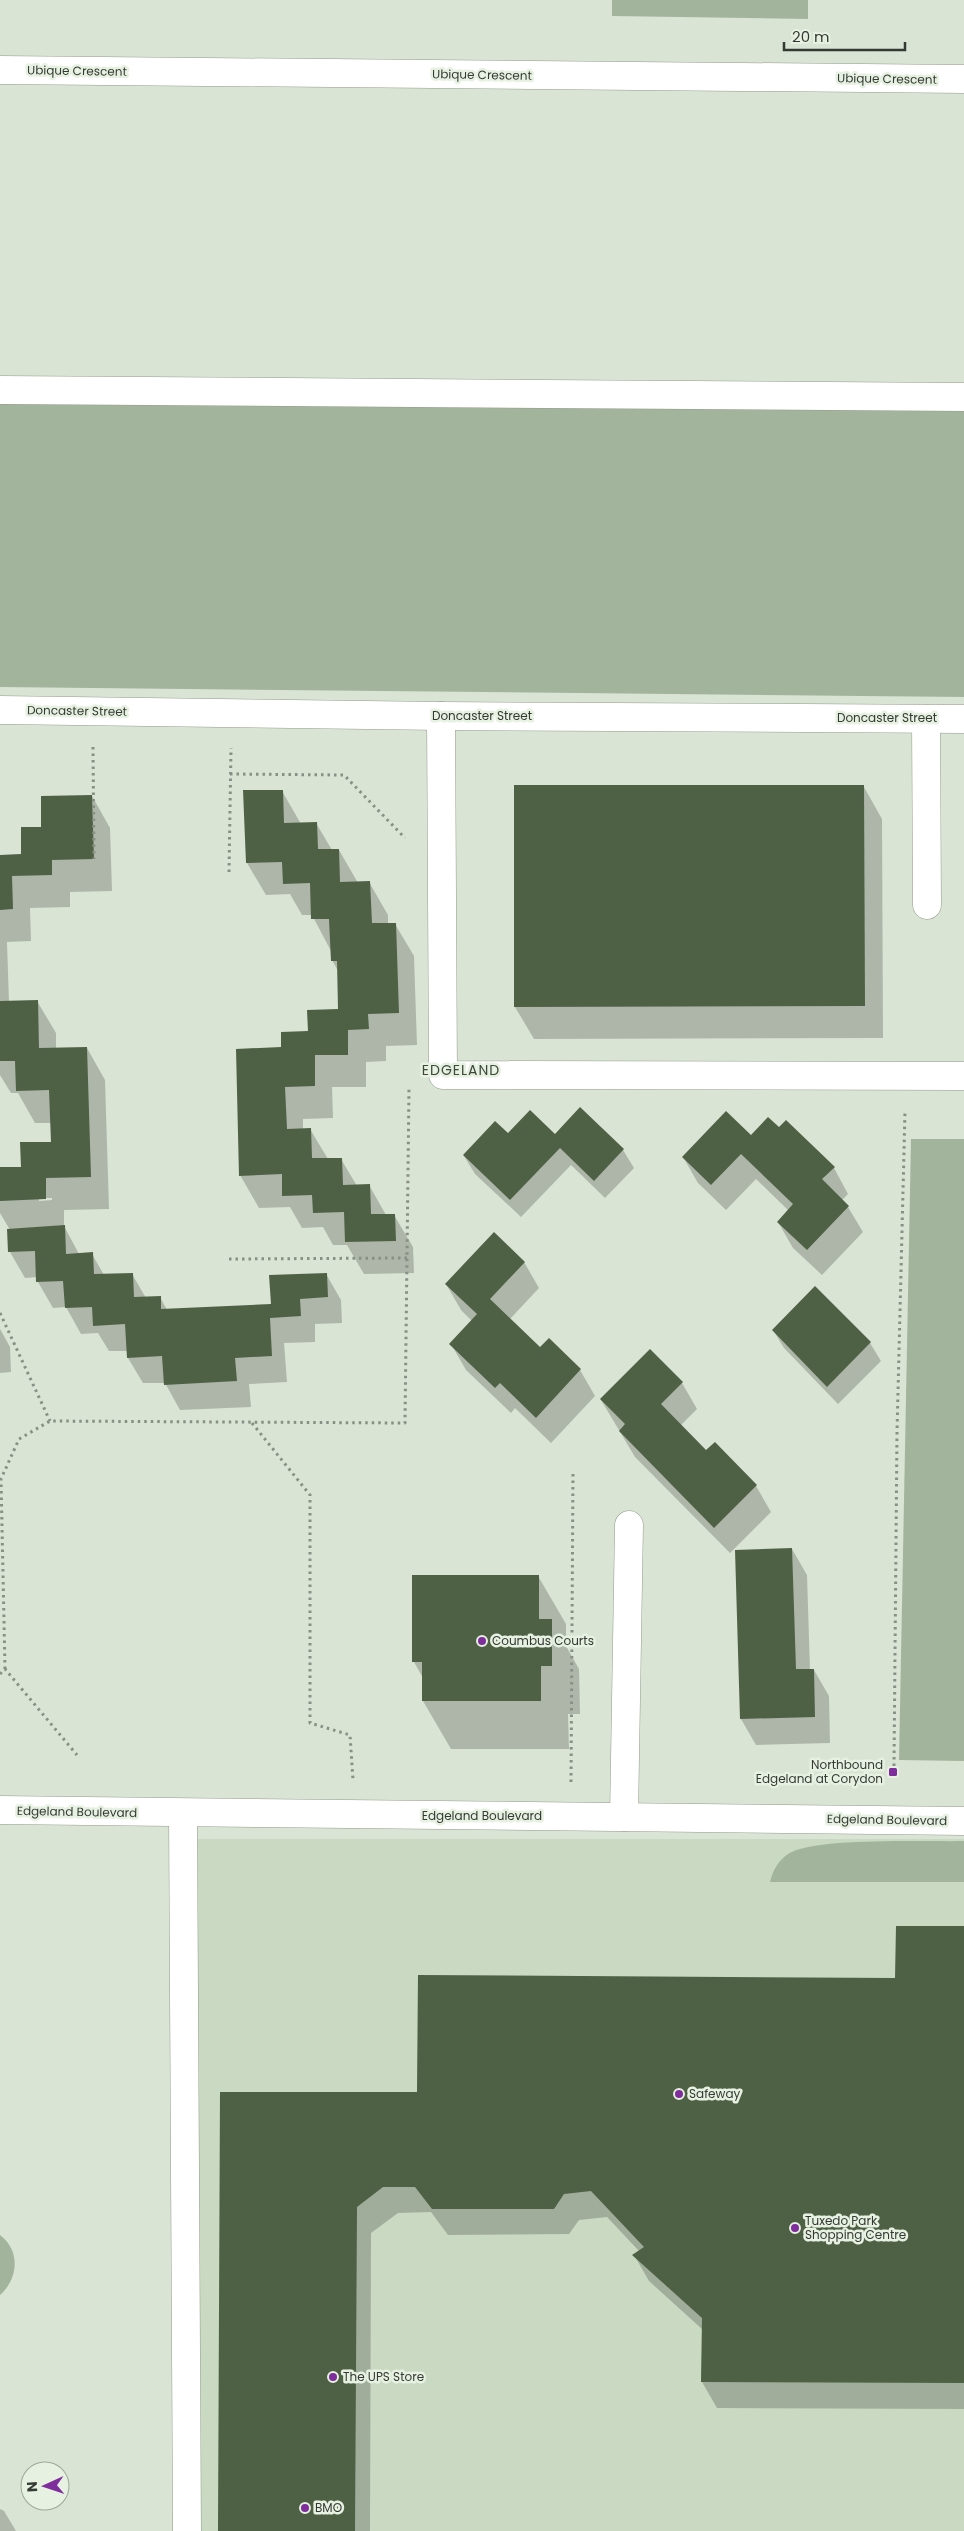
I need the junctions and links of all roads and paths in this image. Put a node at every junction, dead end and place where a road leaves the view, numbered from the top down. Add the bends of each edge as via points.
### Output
1 (0, 70) edge
2 (964, 79) edge
3 (0, 390) edge
4 (964, 397) edge
5 (0, 710) edge
6 (93, 712) junction
7 (232, 714) junction
8 (441, 716) junction
9 (926, 718) junction
10 (964, 719) edge
11 (230, 774) junction
12 (411, 844) dead end
13 (94, 858) dead end
14 (229, 872) dead end
15 (927, 905) dead end
16 (907, 1075) junction
17 (964, 1076) edge
18 (409, 1081) dead end
19 (407, 1258) junction
20 (229, 1259) dead end
21 (0, 1313) edge
22 (50, 1421) junction
23 (252, 1422) junction
24 (573, 1470) dead end
25 (629, 1525) dead end
26 (5, 1669) junction
27 (0, 1674) edge
28 (77, 1755) dead end
29 (894, 1766) dead end
30 (0, 1810) edge
31 (183, 1814) junction
32 (354, 1815) junction
33 (571, 1817) junction
34 (624, 1817) junction
35 (964, 1821) edge
36 (187, 2531) edge

1 - 2 street, Ubique Crescent
3 - 4 street
5 - 6 street, Doncaster Street
6 - 7 street, Doncaster Street
6 - 13 path
7 - 8 street, Doncaster Street
7 - 11 path
8 - 9 street, Doncaster Street
8 - 16 street via 443,1075
9 - 10 street, Doncaster Street
9 - 15 street
11 - 12 path via 344,775
11 - 14 path
16 - 17 street
16 - 29 path via 897,1412
18 - 19 path
19 - 20 path
19 - 23 path via 405,1423
21 - 22 path
22 - 23 path
22 - 26 path via 19,1439 1,1479
23 - 32 path via 310,1495 310,1723 350,1735
24 - 33 path
25 - 34 street
26 - 27 path
26 - 28 path
30 - 31 street, Edgeland Boulevard
31 - 32 street, Edgeland Boulevard
31 - 36 street
32 - 33 street, Edgeland Boulevard
33 - 34 street, Edgeland Boulevard
34 - 35 street, Edgeland Boulevard

